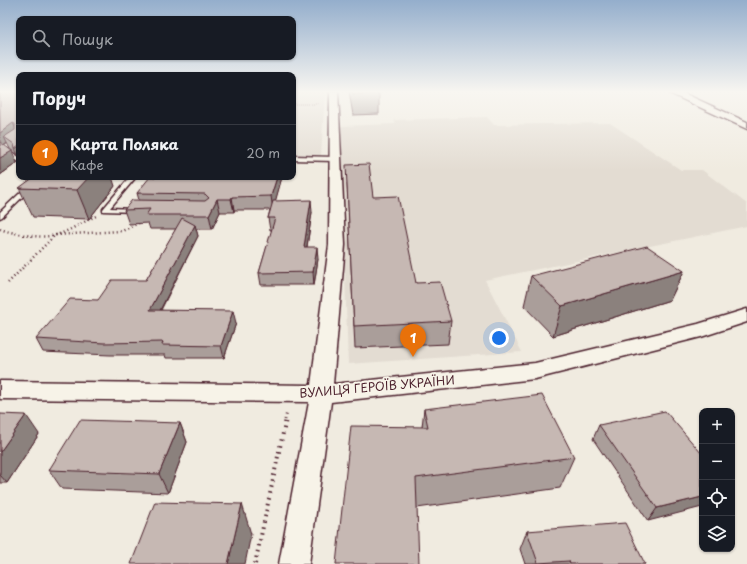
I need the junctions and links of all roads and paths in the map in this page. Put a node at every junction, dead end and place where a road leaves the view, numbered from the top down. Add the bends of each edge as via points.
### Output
1 (334, 117) edge
2 (728, 117) edge
3 (747, 126) edge
4 (16, 139) edge
5 (16, 158) edge
6 (296, 158) edge
7 (335, 159) junction
8 (37, 180) edge
9 (130, 180) edge
10 (105, 210) junction
11 (153, 211) joint
12 (0, 216) edge
13 (0, 229) edge
14 (55, 235) junction
15 (8, 283) dead end
16 (747, 315) edge
17 (0, 390) edge
18 (290, 394) junction
19 (321, 394) junction
20 (255, 564) edge
21 (294, 564) edge

1 - 7 street
2 - 3 street
4 - 5 lane via 4,149
6 - 7 lane
7 - 19 street via 337,245
8 - 12 lane
9 - 10 lane
10 - 11 lane
10 - 14 path via 86,222 71,226
11 - 14 path via 142,222 122,231
13 - 14 path via 28,235
14 - 15 path
16 - 19 street, ВУЛИЦЯ ГЕРОЇВ УКРАЇНИ via 701,330 535,371
17 - 18 street, ВУЛИЦЯ ГЕРОЇВ УКРАЇНИ
18 - 19 street, ВУЛИЦЯ ГЕРОЇВ УКРАЇНИ
18 - 20 path
19 - 21 street

